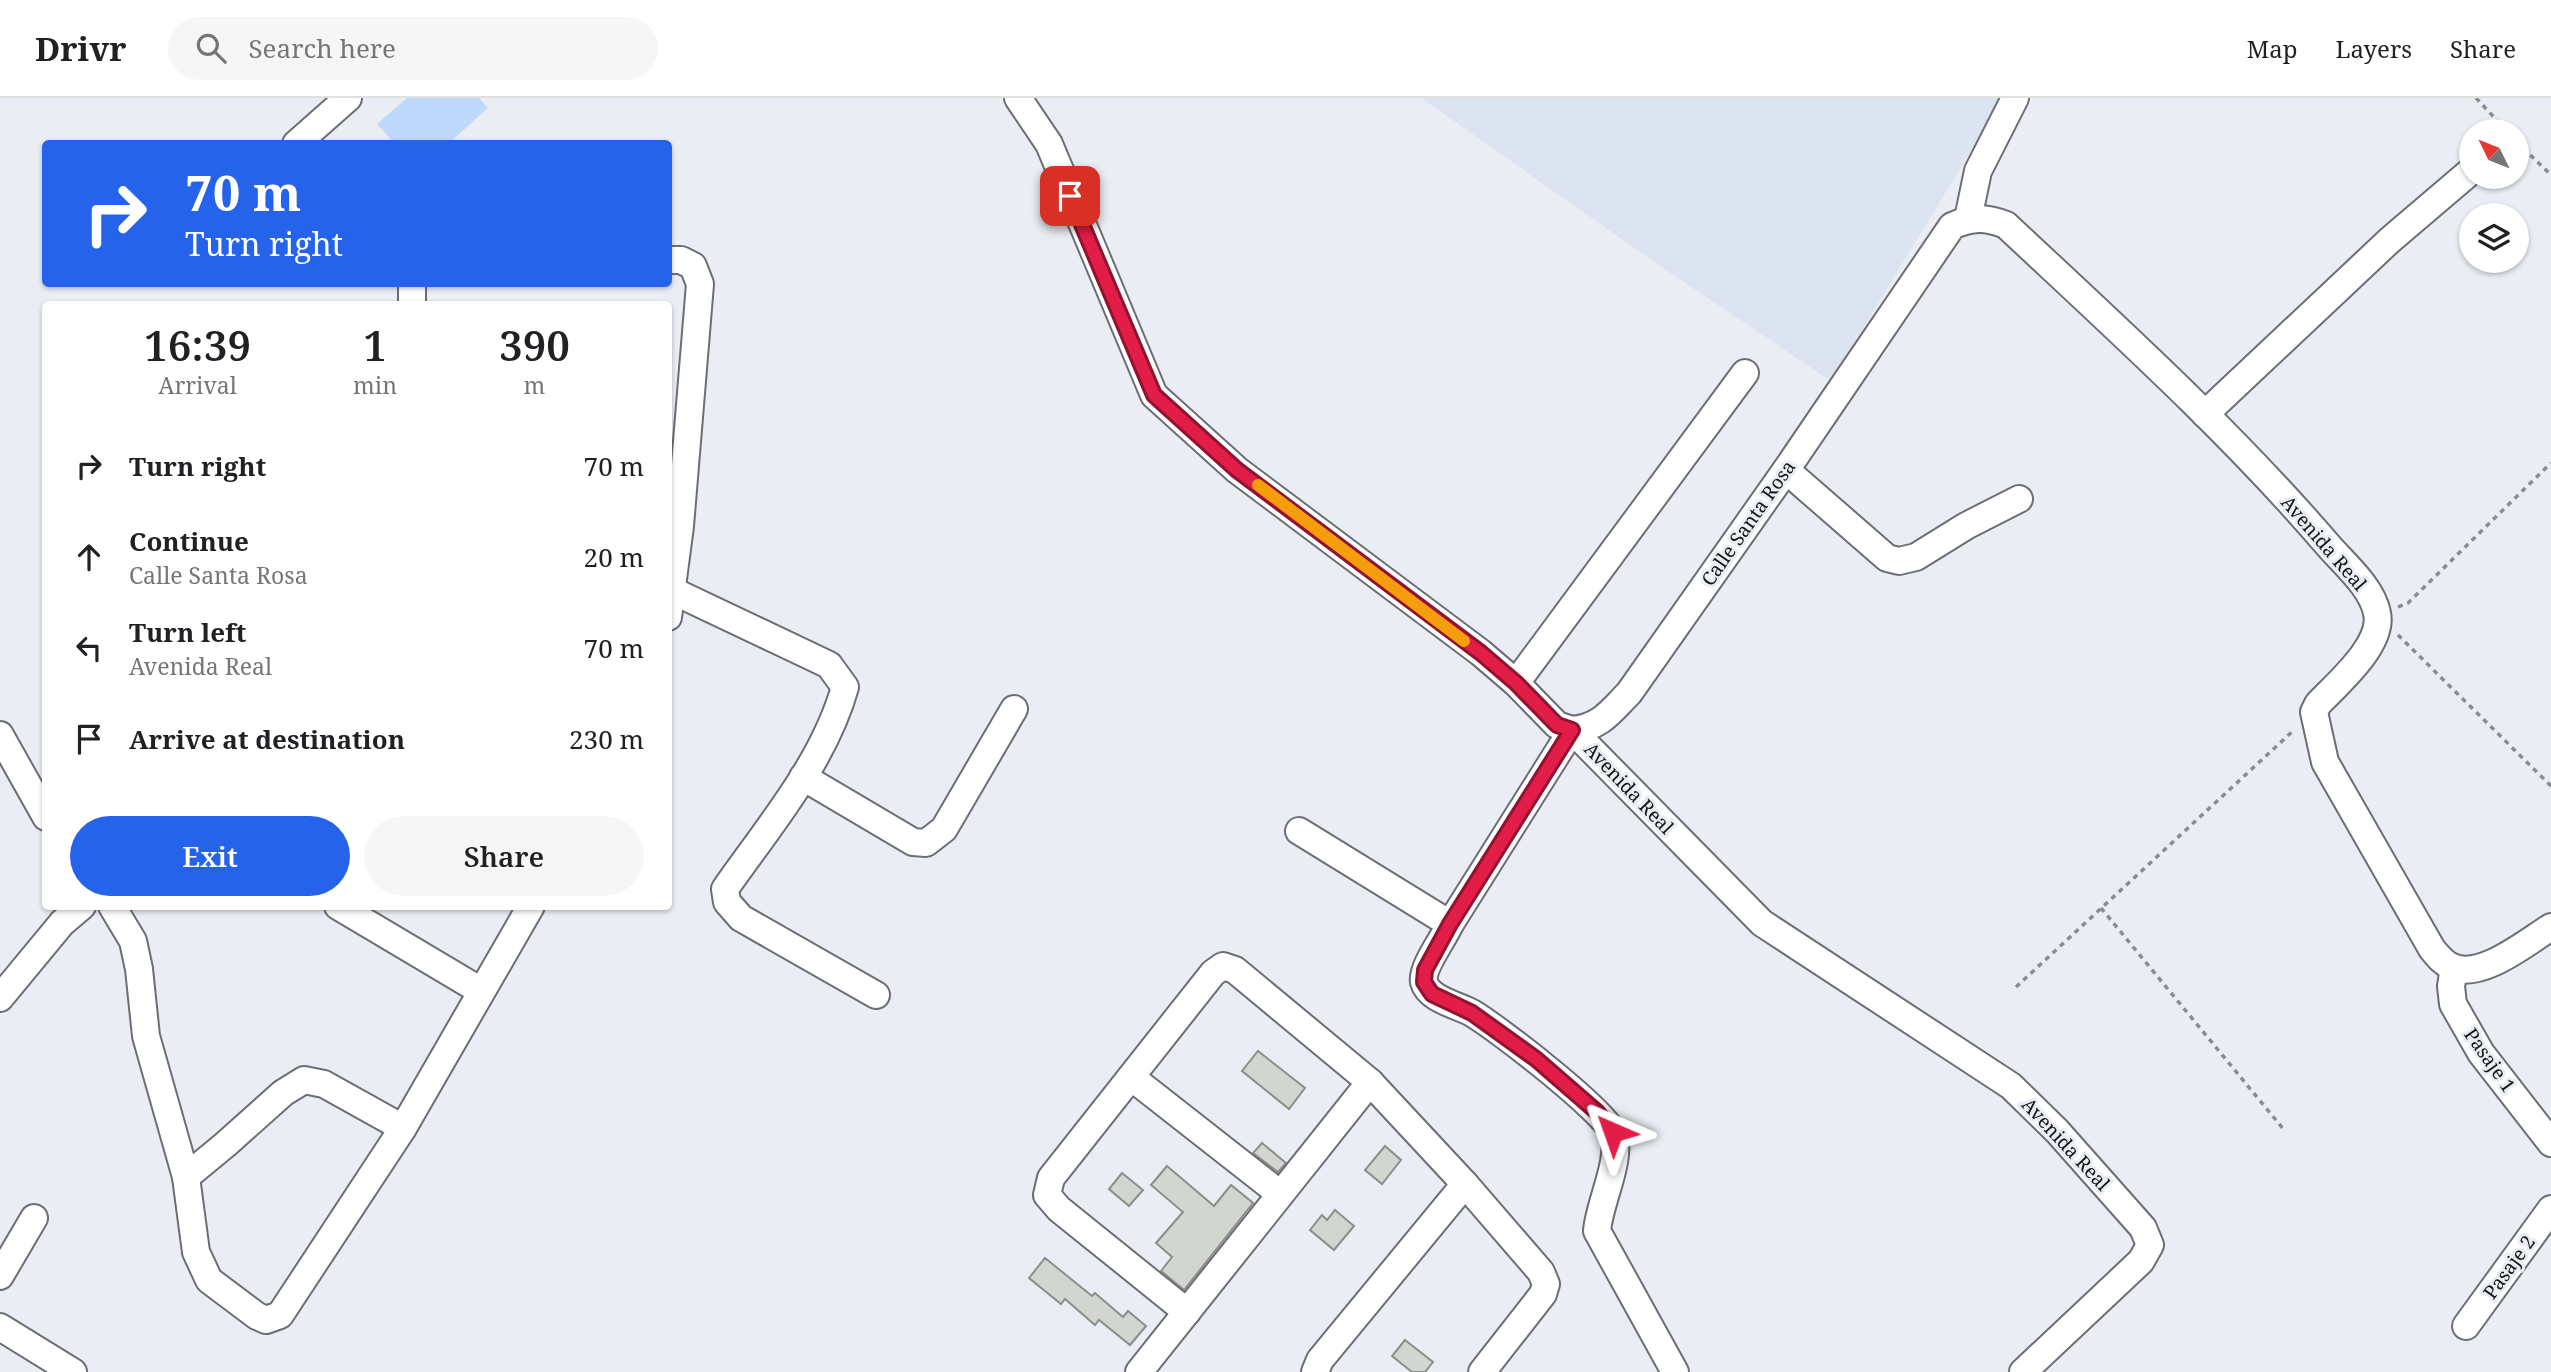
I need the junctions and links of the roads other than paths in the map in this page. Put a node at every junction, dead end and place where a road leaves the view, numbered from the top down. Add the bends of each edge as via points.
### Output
1 (348, 98) edge
2 (1018, 98) edge
3 (2015, 98) edge
4 (301, 140) edge
5 (2459, 181) edge
6 (1968, 219) junction
7 (672, 260) edge
8 (1745, 373) dead end
9 (679, 407) edge
10 (2205, 414) junction
11 (1786, 470) junction
12 (2019, 499) dead end
13 (672, 573) edge
14 (1516, 683) junction
15 (1014, 709) dead end
16 (1572, 730) junction
17 (0, 735) edge
18 (9, 773) edge
19 (803, 776) junction
20 (42, 812) edge
21 (1299, 831) dead end
22 (77, 910) edge
23 (114, 910) edge
24 (345, 910) edge
25 (529, 910) edge
26 (1450, 924) junction
27 (2551, 927) edge
28 (2454, 968) junction
29 (481, 991) junction
30 (876, 995) dead end
31 (0, 998) edge
32 (1131, 1077) junction
33 (1370, 1082) junction
34 (403, 1128) junction
35 (2551, 1143) edge
36 (186, 1177) junction
37 (1465, 1184) junction
38 (1279, 1193) junction
39 (2551, 1209) edge
40 (34, 1218) dead end
41 (0, 1276) edge
42 (1187, 1312) junction
43 (2466, 1326) dead end
44 (0, 1327) edge
45 (73, 1372) edge
46 (1139, 1372) edge
47 (1315, 1372) edge
48 (1482, 1372) edge
49 (1675, 1372) edge
50 (2023, 1372) edge

1 - 4 street
2 - 14 street, Avenida Real via 1049,144 1154,395 1237,470
3 - 6 street via 1978,171
5 - 10 street
6 - 10 street, Avenida Real via 1987,218 2006,225
6 - 11 street, Calle Santa Rosa via 1952,226
7 - 9 street via 693,266 699,284
8 - 14 street
9 - 13 street via 680,526
10 - 28 street, Avenida Real via 2310,524 2374,602 2377,629 2370,646 2314,712 2325,762 2432,948
11 - 12 street via 1887,558 1899,561 1916,557
11 - 16 street, Calle Santa Rosa via 1629,692 1601,722
13 - 19 street via 829,665 845,687
14 - 16 street, Avenida Real via 1557,725
15 - 19 street via 944,829 926,844 913,842
16 - 26 street
16 - 50 street, Avenida Real via 1762,923 2011,1086 2143,1228 2150,1245 2141,1261
17 - 18 street
18 - 20 street
19 - 30 street via 725,889 727,902 741,918
21 - 26 street
22 - 31 street
23 - 36 street via 132,941 146,1036
24 - 29 street
25 - 29 street
26 - 49 street via 1425,970 1424,982 1432,994 1472,1013 1536,1059 1597,1112 1613,1132 1616,1154 1598,1212 1597,1231
27 - 28 street via 2490,964 2470,971
28 - 35 street, Pasaje 1 via 2453,1004 2481,1053
29 - 34 street
32 - 33 street via 1223,966 1235,970
32 - 38 street
32 - 42 street via 1051,1178 1047,1195
33 - 37 street
33 - 38 street
34 - 36 street via 324,1084 304,1080
34 - 36 street via 280,1315 266,1320 209,1280 196,1252
37 - 47 street via 1320,1360
37 - 48 street via 1541,1272 1546,1284
38 - 42 street
39 - 43 street, Pasaje 2
40 - 41 street
42 - 46 street
44 - 45 street

